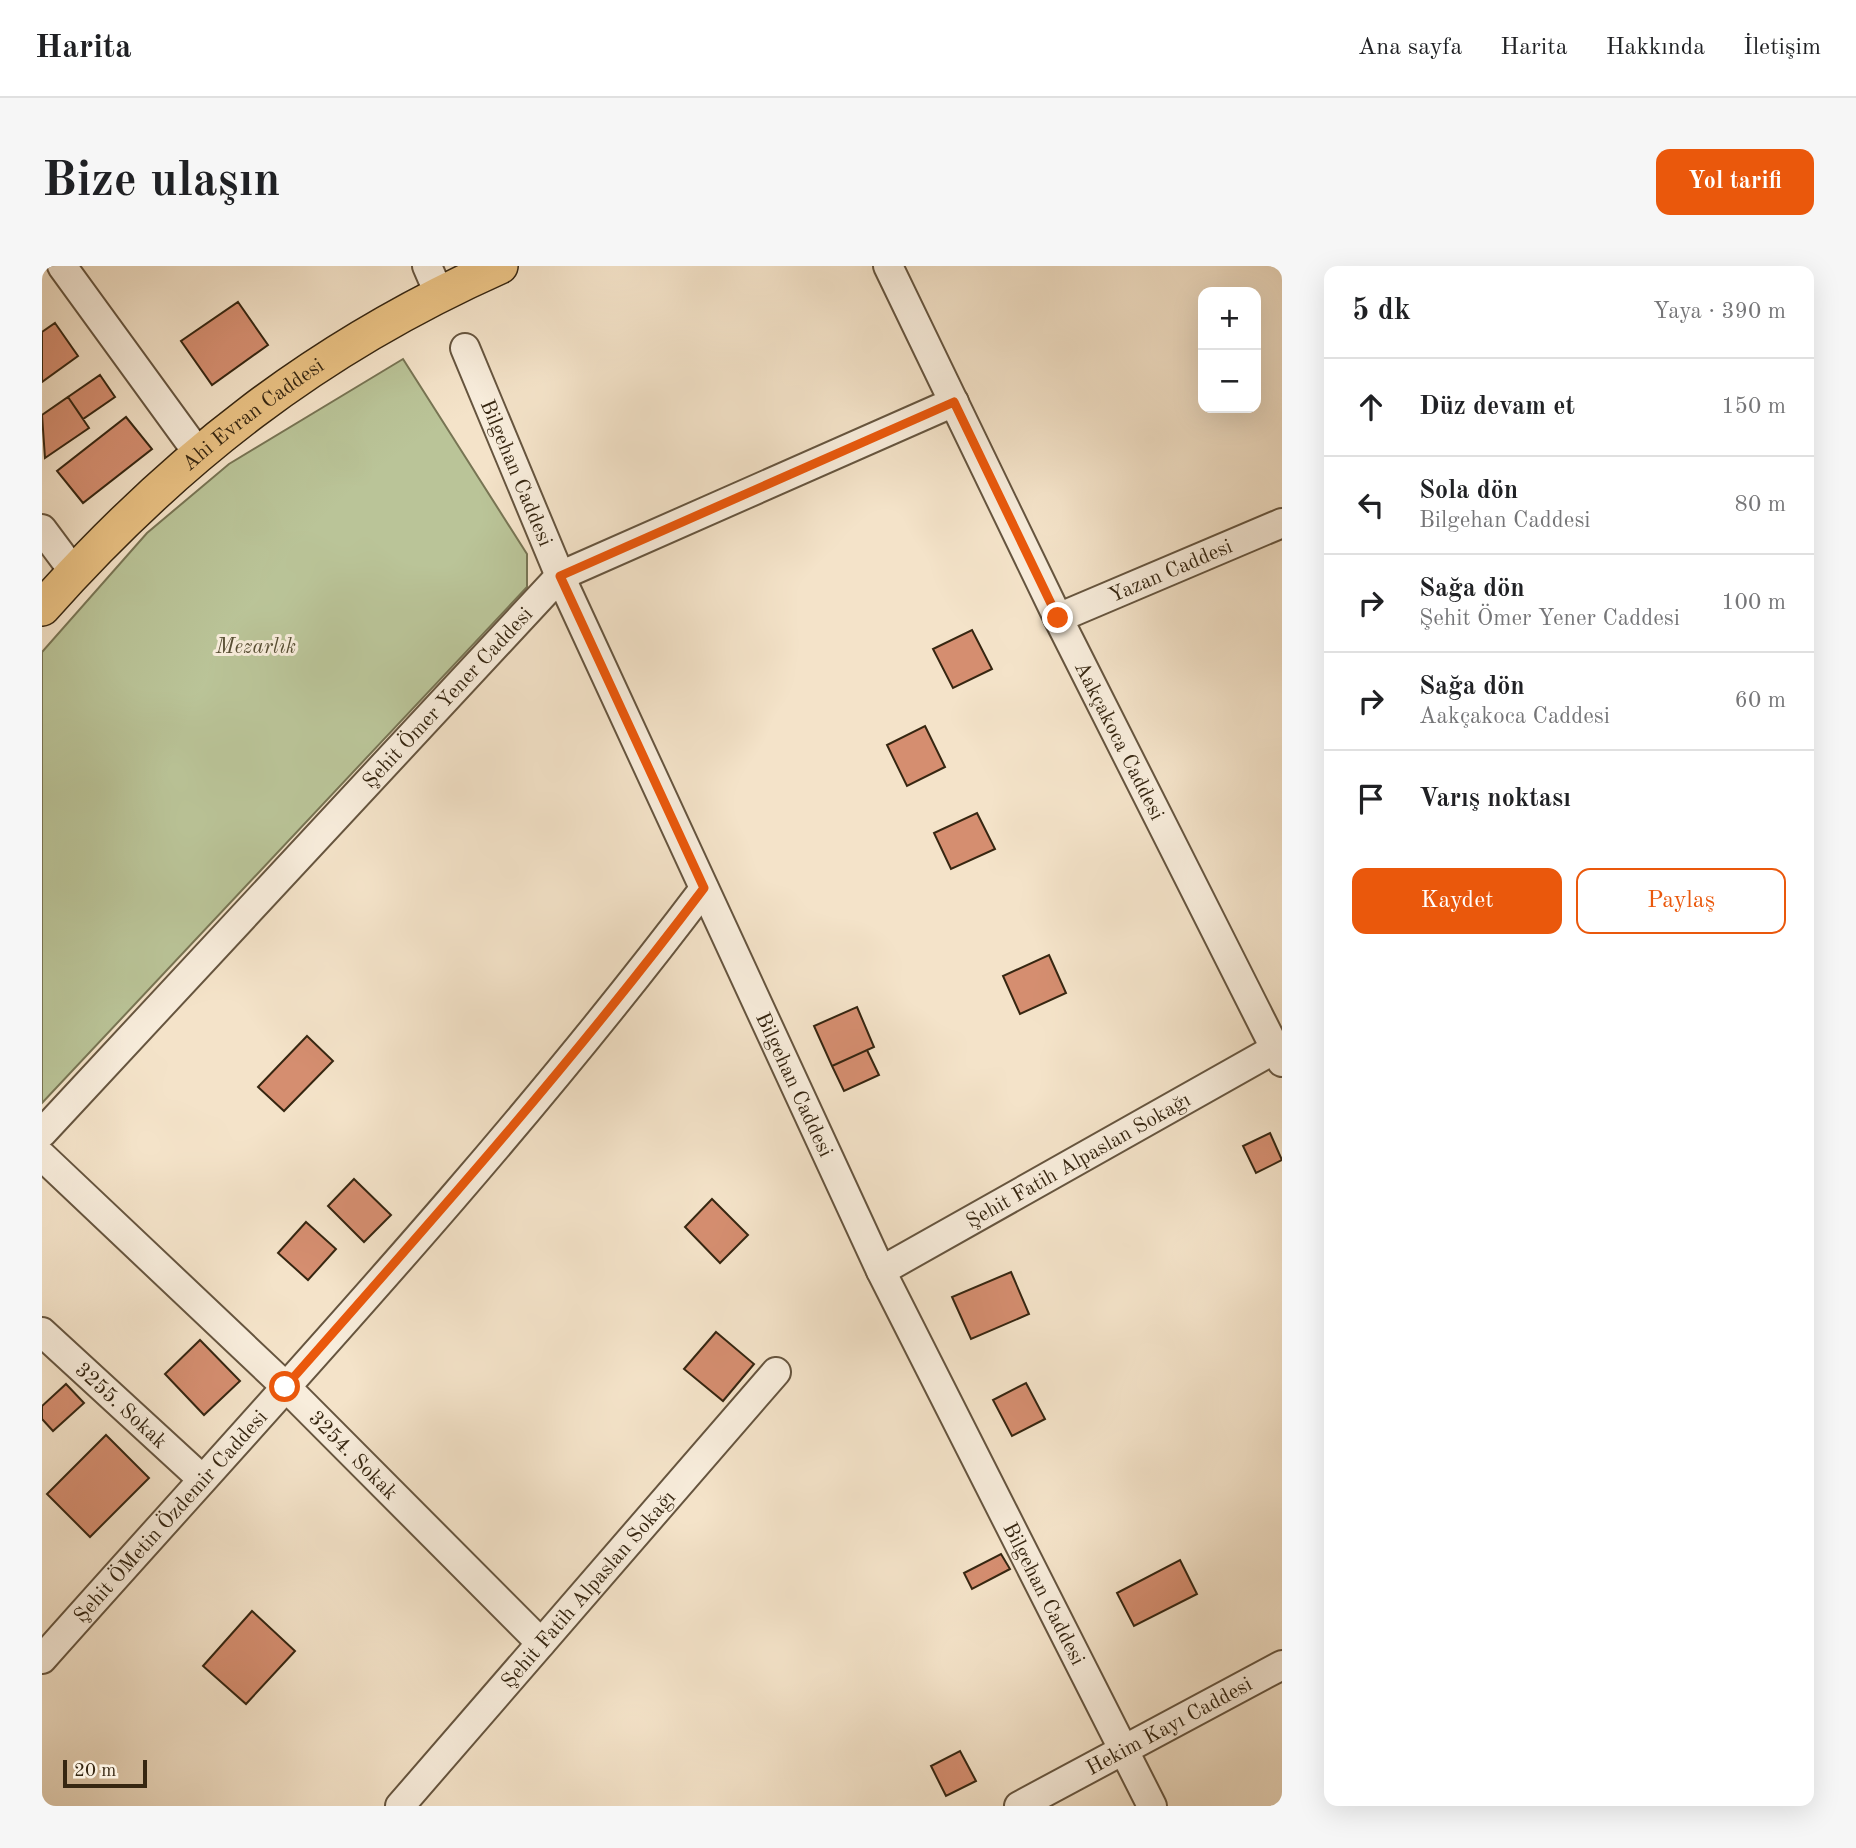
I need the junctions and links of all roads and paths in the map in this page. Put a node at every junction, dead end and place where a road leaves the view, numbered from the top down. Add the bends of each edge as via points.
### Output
1 (62, 266) edge
2 (500, 266) edge
3 (888, 266) edge
4 (434, 281) edge
5 (465, 348) dead end
6 (954, 402) junction
7 (198, 453) junction
8 (1282, 523) edge
9 (42, 529) edge
10 (74, 572) junction
11 (560, 576) junction
12 (42, 608) edge
13 (1058, 618) junction
14 (704, 888) junction
15 (1280, 1052) edge
16 (42, 1132) edge
17 (42, 1156) edge
18 (881, 1270) junction
19 (42, 1332) edge
20 (776, 1372) dead end
21 (285, 1387) junction
22 (202, 1479) junction
23 (541, 1643) junction
24 (42, 1659) edge
25 (1282, 1665) edge
26 (1122, 1751) junction
27 (400, 1806) edge
28 (1020, 1806) edge
29 (1152, 1806) edge

1 - 7 street
2 - 4 main road, Ahi Evran Caddesi
3 - 6 street, Aakçakoca Caddesi
4 - 7 main road, Ahi Evran Caddesi
5 - 11 street, Bilgehan Caddesi
6 - 11 street, Şehit Ömer Yener Caddesi
6 - 13 street, Aakçakoca Caddesi
7 - 10 main road, Ahi Evran Caddesi
8 - 13 street, Yazan Caddesi
9 - 10 street
10 - 12 main road, Ahi Evran Caddesi
11 - 14 street, Bilgehan Caddesi
11 - 16 street, Şehit Ömer Yener Caddesi
13 - 15 street, Aakçakoca Caddesi
14 - 18 street, Bilgehan Caddesi
14 - 21 street, Şehit ÖMetin Özdemir Caddesi via 622,997 488,1157
15 - 18 street, Şehit Fatih Alpaslan Sokağı
17 - 21 street, 3254. Sokak
18 - 26 street, Bilgehan Caddesi
19 - 22 street, 3255. Sokak
20 - 23 street, Şehit Fatih Alpaslan Sokağı
21 - 22 street, Şehit ÖMetin Özdemir Caddesi
21 - 23 street, 3254. Sokak
22 - 24 street, Şehit ÖMetin Özdemir Caddesi
23 - 27 street, Şehit Fatih Alpaslan Sokağı
25 - 26 street, Hekim Kayı Caddesi
26 - 28 street, Hekim Kayı Caddesi
26 - 29 street, Bilgehan Caddesi

